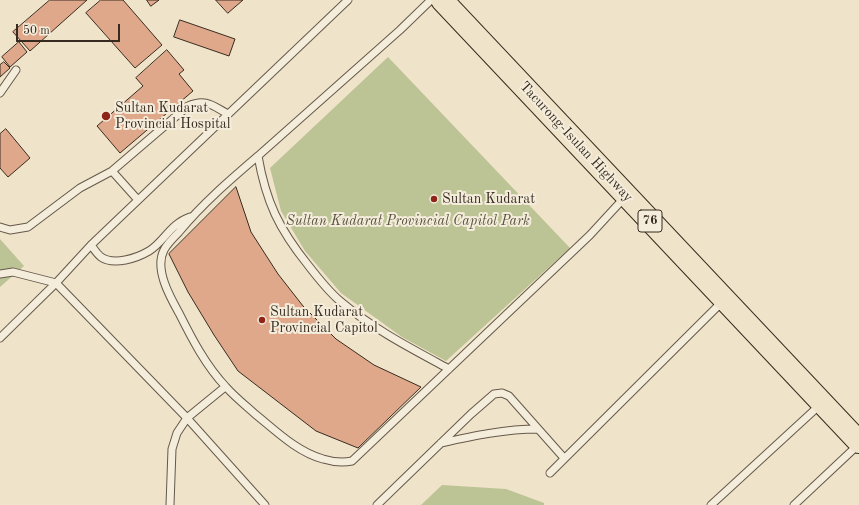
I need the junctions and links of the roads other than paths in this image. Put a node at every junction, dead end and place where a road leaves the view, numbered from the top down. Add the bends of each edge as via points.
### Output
1 (348, 0) edge
2 (432, 0) edge
3 (442, 0) edge
4 (16, 70) dead end
5 (0, 93) edge
6 (228, 114) junction
7 (258, 156) junction
8 (112, 171) junction
9 (626, 196) junction
10 (138, 200) junction
11 (192, 216) junction
12 (0, 227) edge
13 (91, 245) junction
14 (0, 274) edge
15 (56, 283) junction
16 (725, 299) junction
17 (0, 338) edge
18 (449, 369) junction
19 (225, 387) junction
20 (822, 403) junction
21 (187, 418) junction
22 (538, 429) junction
23 (441, 443) junction
24 (859, 443) edge
25 (564, 458) junction
26 (550, 473) dead end
27 (170, 505) edge
28 (265, 505) edge
29 (377, 505) edge
30 (711, 505) edge
31 (794, 505) edge

1 - 6 lane
2 - 7 lane
3 - 9 highway, Tacurong-Isulan Highway / 76
4 - 5 lane
6 - 8 lane via 204,102 196,102
6 - 10 lane
7 - 11 lane
7 - 18 lane via 262,182 276,219 315,275 340,301 364,319
8 - 10 lane
8 - 12 lane via 80,188 28,227 10,230
9 - 16 highway, Tacurong-Isulan Highway / 76
9 - 18 lane via 590,235
10 - 13 lane
11 - 13 lane via 179,222 149,250 124,260 107,260
11 - 19 lane via 163,251 163,281 196,346
13 - 15 lane
14 - 15 lane via 14,272
15 - 17 lane
15 - 21 lane
16 - 20 highway, Tacurong-Isulan Highway / 76
16 - 25 lane
18 - 19 lane via 352,461 338,463 310,454 295,445
19 - 21 lane
20 - 24 highway, Tacurong-Isulan Highway / 76
20 - 30 lane
21 - 27 lane via 177,433 172,449
21 - 28 lane
22 - 23 lane via 495,432
22 - 23 lane via 509,396 502,393 494,394
22 - 25 lane
23 - 29 lane
24 - 31 lane
25 - 26 lane

